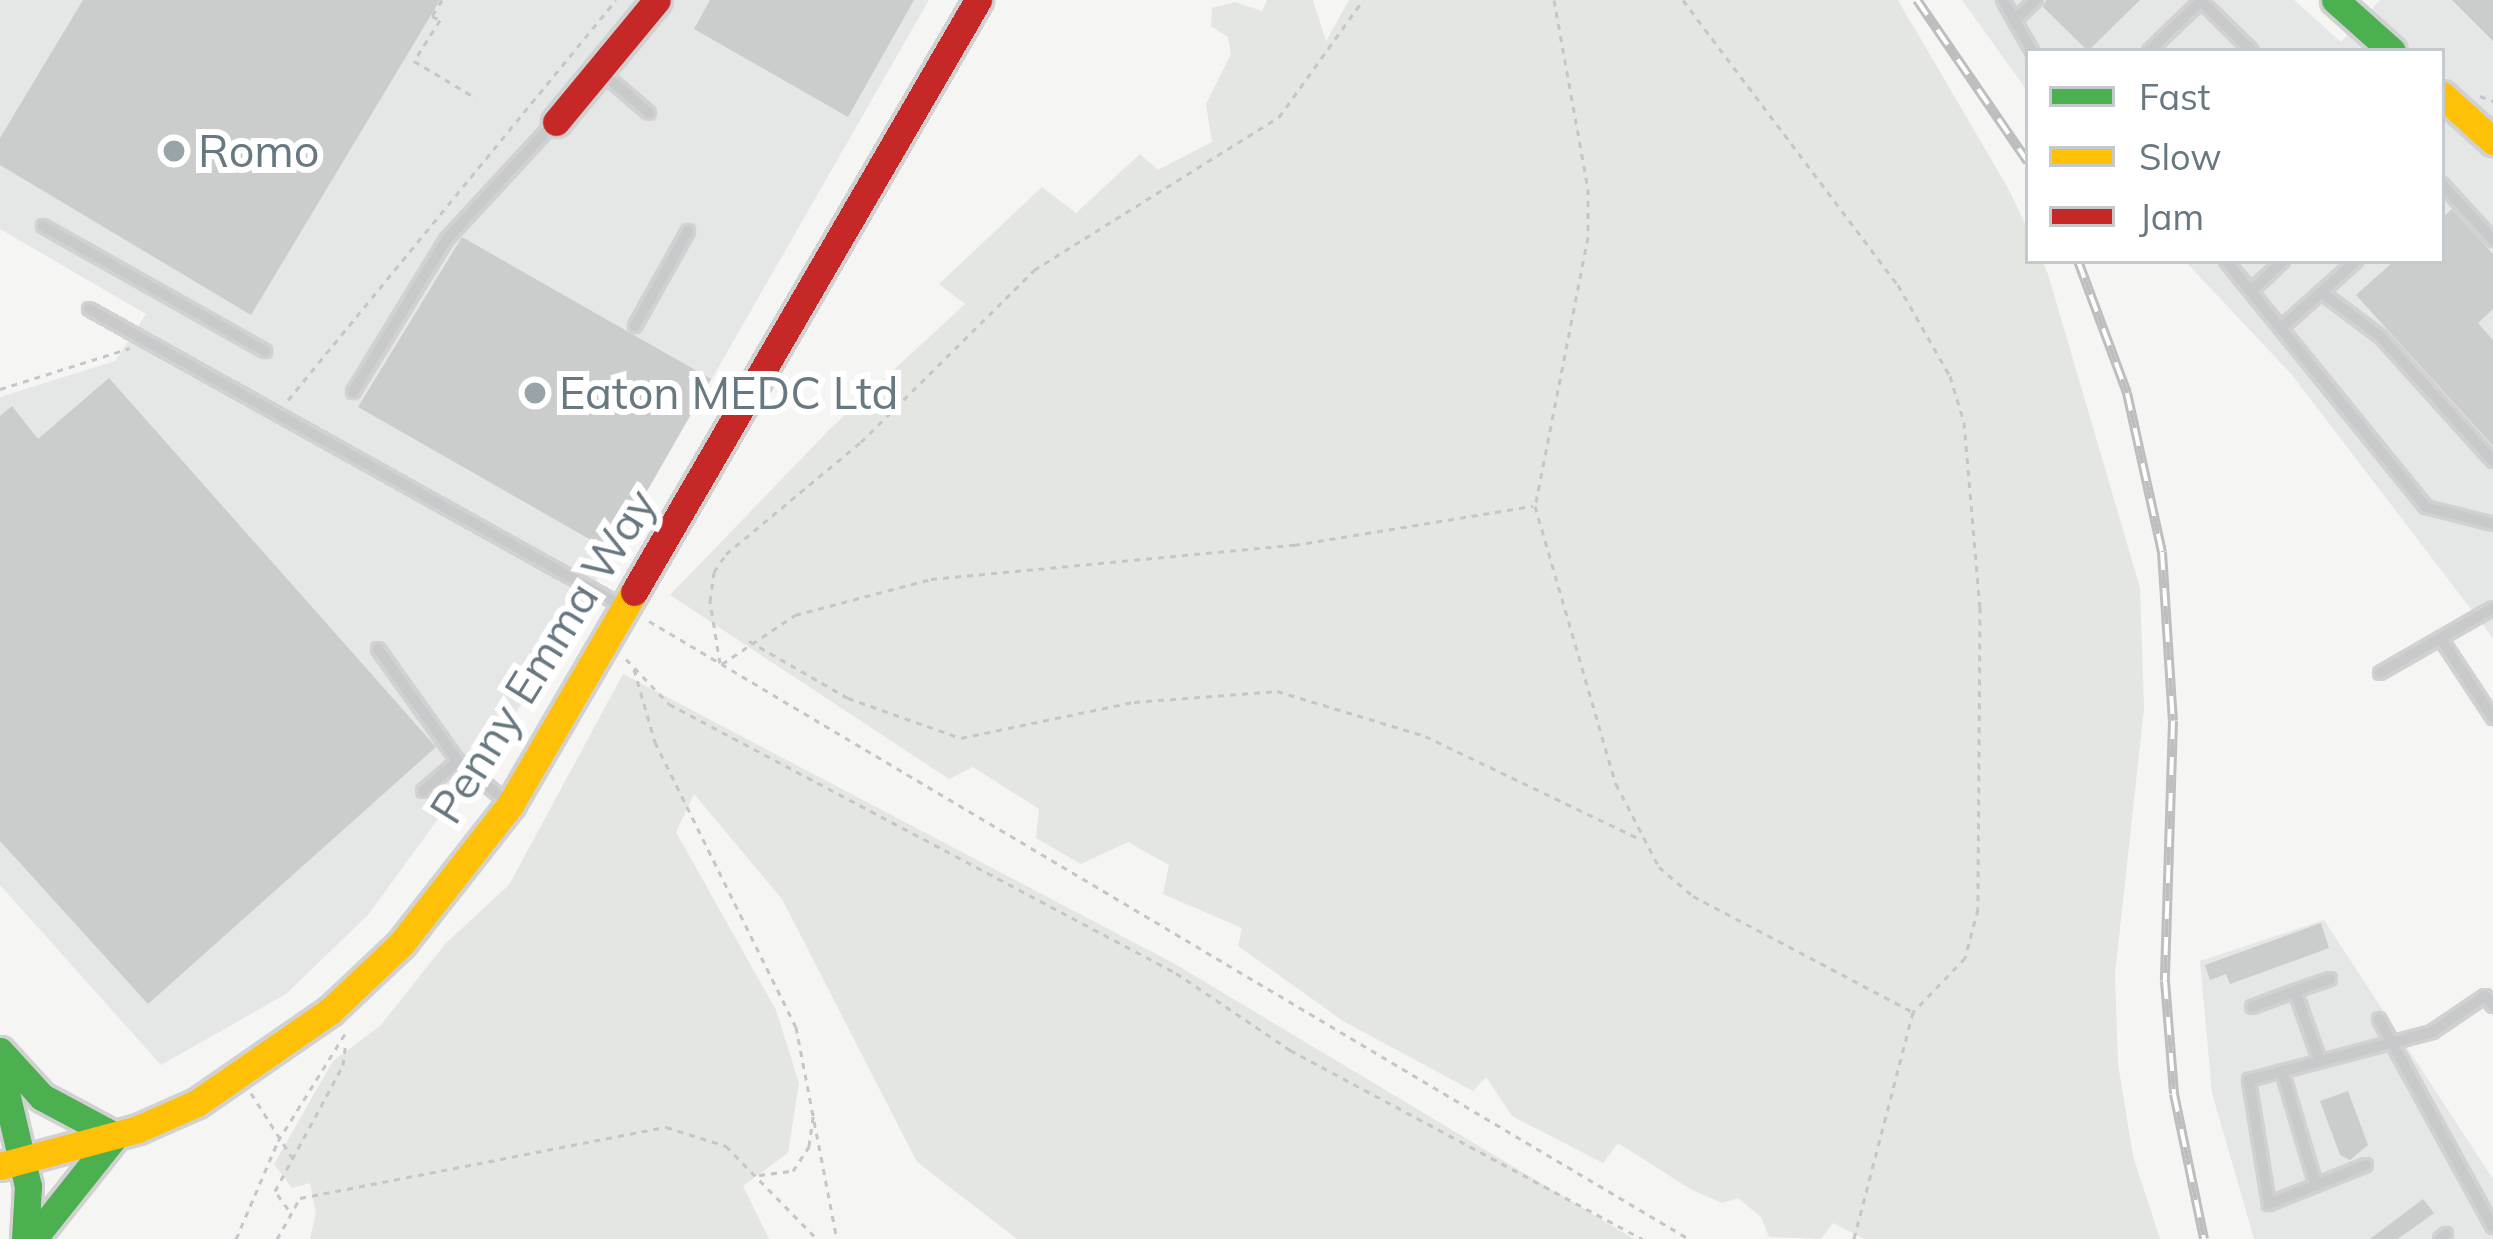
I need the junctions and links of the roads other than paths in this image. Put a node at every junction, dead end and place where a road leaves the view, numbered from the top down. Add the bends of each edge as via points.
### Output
1 (657, 0) edge
2 (978, 0) edge
3 (2003, 0) edge
4 (2036, 0) edge
5 (2335, 0) edge
6 (2014, 20) junction
7 (2030, 48) edge
8 (2153, 48) edge
9 (2249, 48) edge
10 (2389, 48) edge
11 (599, 70) junction
12 (2445, 98) edge
13 (650, 112) dead end
14 (556, 122) joint
15 (2493, 141) edge
16 (2445, 187) edge
17 (43, 226) dead end
18 (688, 231) dead end
19 (2493, 240) edge
20 (2228, 264) edge
21 (2280, 264) edge
22 (2353, 264) edge
23 (2251, 291) junction
24 (2321, 292) junction
25 (89, 308) dead end
26 (635, 326) dead end
27 (2281, 328) junction
28 (266, 351) dead end
29 (353, 392) dead end
30 (2493, 460) edge
31 (2493, 524) edge
32 (627, 608) junction
33 (2493, 608) edge
34 (2441, 639) junction
35 (378, 649) dead end
36 (2380, 673) dead end
37 (2493, 718) edge
38 (458, 761) junction
39 (423, 791) dead end
40 (510, 805) junction
41 (2330, 979) dead end
42 (2295, 991) junction
43 (2490, 997) edge
44 (2252, 1007) dead end
45 (2379, 1019) dead end
46 (2389, 1042) junction
47 (0, 1051) edge
48 (2320, 1060) junction
49 (0, 1067) edge
50 (2282, 1071) junction
51 (115, 1136) junction
52 (12, 1164) edge
53 (2366, 1165) dead end
54 (2316, 1185) junction
55 (0, 1224) edge
56 (2493, 1227) edge
57 (8, 1239) edge
58 (29, 1239) edge

1 - 11 main road
2 - 32 main road, Penny Emma Way
3 - 6 lane
4 - 6 lane
5 - 10 main road
6 - 7 lane
8 - 9 lane via 2200,1
11 - 13 lane
11 - 14 main road
12 - 15 main road
14 - 29 lane via 446,240
16 - 19 lane
17 - 28 lane
18 - 26 lane
20 - 23 lane
21 - 23 lane
22 - 24 lane
23 - 27 lane
24 - 27 lane
24 - 30 lane via 2381,337
25 - 32 lane
27 - 31 lane via 2426,507
32 - 40 main road, Penny Emma Way
33 - 34 lane
34 - 36 lane
34 - 37 lane
35 - 38 lane
38 - 39 lane
38 - 40 lane
40 - 51 main road, Penny Emma Way via 401,944 330,1011 238,1078
41 - 42 lane
42 - 44 lane
42 - 48 lane
43 - 46 lane via 2432,1032
45 - 46 lane
46 - 48 lane
46 - 56 lane
47 - 51 main road via 42,1097
48 - 50 lane
49 - 52 main road
50 - 54 lane
50 - 54 lane via 2249,1080 2269,1204
51 - 52 main road, Penny Emma Way
51 - 58 main road
52 - 58 main road via 31,1214
53 - 54 lane
55 - 57 main road

